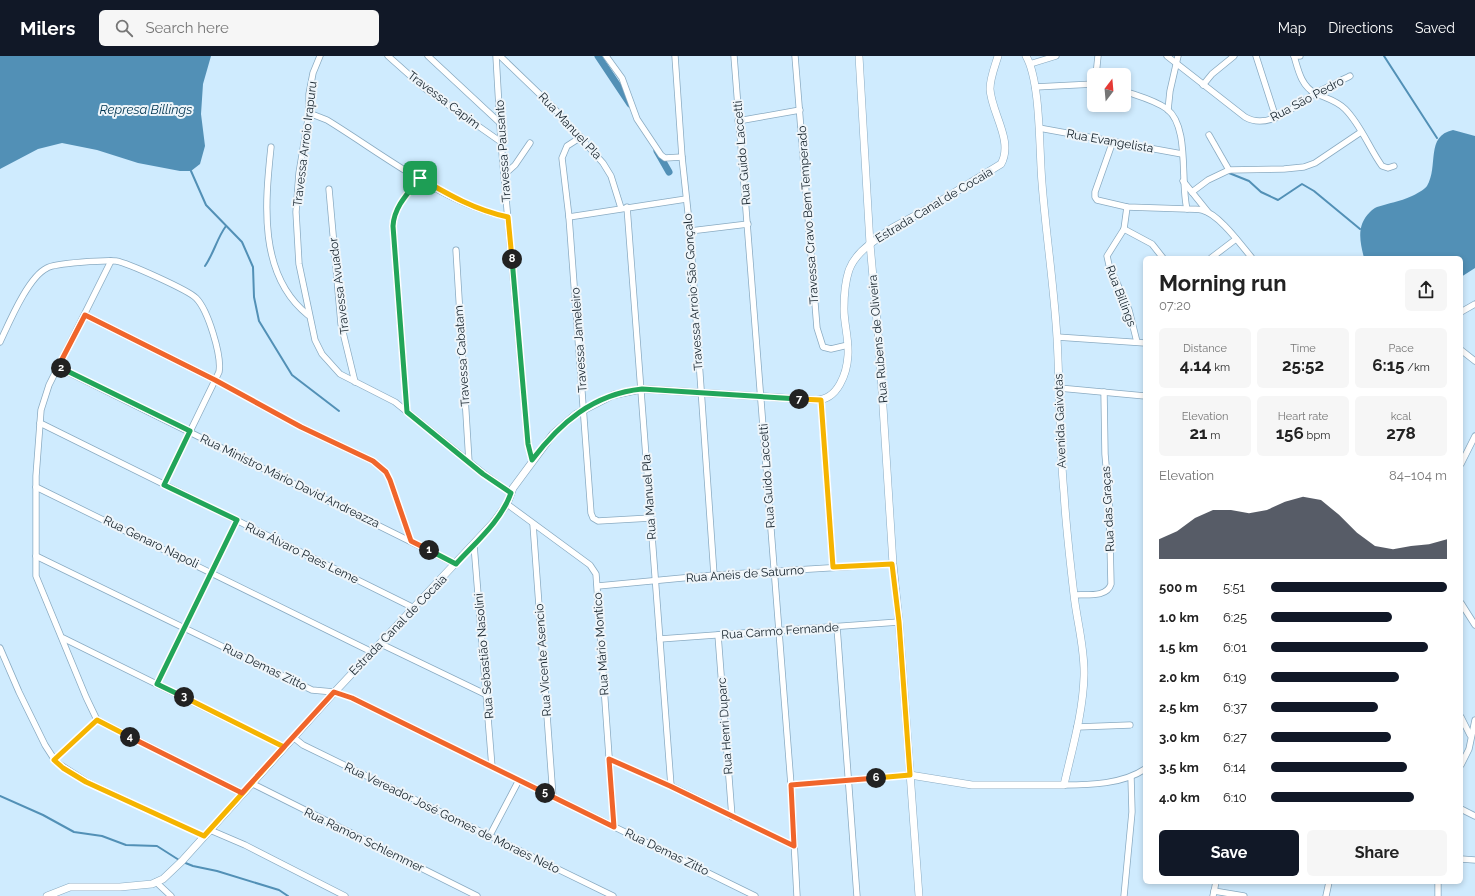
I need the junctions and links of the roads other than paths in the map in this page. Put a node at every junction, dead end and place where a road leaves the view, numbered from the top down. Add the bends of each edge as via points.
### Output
1 (320, 56) edge
2 (388, 56) edge
3 (428, 56) edge
4 (496, 56) edge
5 (500, 56) edge
6 (606, 56) edge
7 (674, 56) edge
8 (734, 56) edge
9 (795, 56) edge
10 (859, 56) edge
11 (998, 56) edge
12 (1026, 56) edge
13 (1031, 56) edge
14 (1056, 56) edge
15 (1098, 56) edge
16 (1167, 56) edge
17 (1234, 56) edge
18 (1256, 56) edge
19 (1294, 56) edge
20 (1300, 56) edge
21 (1176, 59) edge
22 (1030, 64) junction
23 (1097, 68) edge
24 (1350, 76) dead end
25 (1087, 84) edge
26 (1203, 85) junction
27 (1034, 87) junction
28 (1131, 93) edge
29 (1316, 94) junction
30 (800, 110) junction
31 (1168, 110) junction
32 (309, 113) junction
33 (1276, 118) junction
34 (738, 121) junction
35 (500, 122) junction
36 (1039, 128) junction
37 (1361, 132) junction
38 (1210, 135) dead end
39 (581, 137) junction
40 (501, 142) junction
41 (1112, 142) junction
42 (530, 143) dead end
43 (271, 147) dead end
44 (1182, 154) junction
45 (682, 157) junction
46 (1394, 166) dead end
47 (1229, 170) junction
48 (504, 174) junction
49 (420, 178) junction
50 (1183, 181) junction
51 (329, 189) dead end
52 (1192, 192) junction
53 (686, 199) junction
54 (1127, 207) junction
55 (624, 208) junction
56 (1186, 209) junction
57 (1208, 212) junction
58 (569, 216) junction
59 (508, 217) junction
60 (748, 224) junction
61 (1124, 229) junction
62 (690, 231) junction
63 (1236, 239) junction
64 (870, 244) junction
65 (456, 250) dead end
66 (1161, 256) edge
67 (1214, 256) edge
68 (1250, 256) edge
69 (112, 261) junction
70 (1475, 304) edge
71 (1463, 311) edge
72 (85, 315) junction
73 (308, 315) junction
74 (1057, 337) junction
75 (0, 342) edge
76 (1137, 342) junction
77 (1143, 343) edge
78 (848, 345) junction
79 (1463, 351) edge
80 (1475, 360) edge
81 (58, 367) junction
82 (215, 380) junction
83 (355, 382) junction
84 (1059, 388) junction
85 (642, 389) junction
86 (1104, 392) junction
87 (701, 393) junction
88 (1143, 396) edge
89 (761, 397) junction
90 (821, 400) junction
91 (584, 409) junction
92 (407, 412) junction
93 (40, 423) junction
94 (190, 431) junction
95 (1475, 436) edge
96 (532, 460) junction
97 (1463, 460) edge
98 (469, 462) junction
99 (164, 485) junction
100 (36, 487) junction
101 (511, 493) junction
102 (507, 504) junction
103 (651, 518) junction
104 (237, 520) junction
105 (533, 524) junction
106 (411, 541) junction
107 (474, 545) junction
108 (36, 556) junction
109 (456, 564) junction
110 (892, 564) junction
111 (833, 567) junction
112 (211, 572) junction
113 (774, 572) junction
114 (714, 575) junction
115 (655, 581) junction
116 (598, 586) junction
117 (1074, 595) junction
118 (1463, 606) edge
119 (414, 608) junction
120 (899, 622) junction
121 (1475, 625) edge
122 (837, 627) junction
123 (184, 628) junction
124 (779, 632) junction
125 (718, 635) junction
126 (63, 638) junction
127 (660, 639) junction
128 (380, 644) junction
129 (0, 648) edge
130 (372, 652) junction
131 (157, 684) junction
132 (334, 692) junction
133 (488, 695) junction
134 (97, 720) junction
135 (1463, 720) edge
136 (1475, 720) edge
137 (1130, 725) dead end
138 (1077, 728) junction
139 (1470, 735) junction
140 (294, 737) junction
141 (284, 747) junction
142 (1469, 749) junction
143 (1475, 752) edge
144 (609, 759) junction
145 (54, 760) junction
146 (1463, 762) edge
147 (492, 767) junction
148 (1143, 770) edge
149 (910, 775) junction
150 (1131, 777) junction
151 (519, 780) junction
152 (849, 781) junction
153 (251, 783) junction
154 (791, 785) junction
155 (1064, 785) junction
156 (670, 786) junction
157 (242, 793) junction
158 (553, 797) junction
159 (1463, 810) edge
160 (1475, 816) edge
161 (732, 817) junction
162 (614, 827) junction
163 (210, 830) junction
164 (490, 835) junction
165 (204, 836) junction
166 (794, 846) junction
167 (1463, 860) edge
168 (1475, 860) edge
169 (156, 882) junction
170 (1216, 884) edge
171 (1329, 884) edge
172 (1438, 884) edge
173 (1214, 894) edge
174 (46, 896) edge
175 (171, 896) edge
176 (345, 896) edge
177 (477, 896) edge
178 (611, 896) edge
179 (755, 896) edge
180 (797, 896) edge
181 (857, 896) edge
182 (919, 896) edge
183 (1124, 896) edge
184 (1244, 896) edge
185 (1326, 896) edge
186 (1438, 896) edge

1 - 32 street, Travessa Arroio Irapuru via 310,86
2 - 40 street, Travessa Capim via 424,88
3 - 35 street
4 - 35 street, Travessa Pausanto
5 - 39 street, Rua Manuel Pla
6 - 45 street via 626,86 637,119 661,155 665,158
7 - 45 street, Travessa Arroio São Gonçalo
8 - 34 street, Rua Guido Laccetti
9 - 30 street, Travessa Cravo Bem Temperado
10 - 64 main road, Rua Rubens de Oliveira
11 - 64 main road, Estrada Canal de Cocaia via 990,90 1003,142 1001,164 892,228
12 - 22 main road, Avenida Gaivotas
13 - 22 main road
14 - 22 street
15 - 23 street
16 - 21 street, Rua São Pedro
17 - 26 street
18 - 33 street
19 - 20 street
19 - 29 street via 1304,83
21 - 26 street, Rua São Pedro
21 - 31 street
22 - 27 main road, Avenida Gaivotas
24 - 29 street, Rua São Pedro
25 - 27 street
26 - 33 street, Rua São Pedro via 1250,120 1261,122
27 - 36 main road, Avenida Gaivotas
28 - 31 street
29 - 33 street, Rua São Pedro
29 - 37 street via 1342,106
30 - 34 street
30 - 78 street, Travessa Cravo Bem Temperado via 819,338 823,347 827,349
31 - 44 street via 1181,132
32 - 49 street via 327,120
32 - 73 street, Travessa Arroio Irapuru via 299,173 296,212 299,264
34 - 60 street, Rua Guido Laccetti
35 - 40 street, Travessa Pausanto
36 - 41 street, Rua Evangelista
36 - 74 main road, Avenida Gaivotas via 1045,227
37 - 46 street via 1382,166
37 - 47 street via 1315,163 1304,167
38 - 47 street
39 - 55 street, Rua Manuel Pla via 607,169
39 - 58 street, Travessa Jameleiro via 567,146 562,158
40 - 48 street, Travessa Pausanto
41 - 44 street, Rua Evangelista
41 - 54 street via 1095,197 1100,202
42 - 48 street via 515,165
43 - 73 street via 266,206 271,251 288,294
44 - 50 street
45 - 53 street, Travessa Arroio São Gonçalo
47 - 52 street
48 - 59 street, Travessa Pausanto
49 - 59 street via 467,205
49 - 92 street via 398,206 393,218
50 - 52 street
50 - 56 street
51 - 83 street, Travessa Avuador via 341,324
52 - 57 street
53 - 55 street
53 - 62 street, Travessa Arroio São Gonçalo
54 - 56 street
54 - 61 street, Rua Billings
55 - 58 street
55 - 85 street, Rua Manuel Pla
56 - 57 street
57 - 63 street
58 - 91 street, Travessa Jameleiro
59 - 96 street, Travessa Pausanto via 528,444
60 - 62 street
60 - 89 street, Rua Guido Laccetti
61 - 66 street via 1152,244
61 - 76 street, Rua Billings via 1107,253 1107,259 1129,310
62 - 87 street, Travessa Arroio São Gonçalo
63 - 67 street
63 - 68 street
64 - 78 main road, Estrada Canal de Cocaia via 856,258 848,277 844,306
64 - 110 main road, Rua Rubens de Oliveira via 880,344
65 - 98 street, Travessa Cabatam
69 - 72 street
69 - 75 street via 46,268 24,295
69 - 82 street via 132,266 187,292 198,300 206,314 217,350 220,366
70 - 71 street
72 - 81 street
72 - 82 street
73 - 83 street, Travessa Arroio Irapuru via 322,354 340,374
74 - 76 street
74 - 84 main road, Avenida Gaivotas
76 - 77 street
78 - 90 main road, Estrada Canal de Cocaia via 848,360 839,386 831,395
79 - 80 street
81 - 93 street via 46,393
81 - 94 street, Rua Ministro Mário David Andreazza
82 - 94 street
82 - 106 street via 301,427 373,461 386,472 390,480
83 - 92 street, Travessa Arroio Irapuru via 380,393
84 - 86 street
84 - 117 main road, Avenida Gaivotas via 1063,487
85 - 87 main road, Estrada Canal de Cocaia
85 - 91 main road, Estrada Canal de Cocaia via 613,395
85 - 103 street, Rua Manuel Pla
86 - 88 street
86 - 117 street, Rua das Graças via 1111,584 1110,589 1104,594
87 - 89 main road, Estrada Canal de Cocaia
87 - 114 street, Travessa Arroio São Gonçalo
89 - 90 main road, Estrada Canal de Cocaia
89 - 113 street, Rua Guido Laccetti
90 - 111 street
91 - 96 main road, Estrada Canal de Cocaia via 560,427
91 - 103 street, Travessa Jameleiro via 593,518
92 - 98 street, Travessa Arroio Irapuru
93 - 99 street, Rua Álvaro Paes Leme
93 - 100 street
94 - 99 street
94 - 106 street, Rua Ministro Mário David Andreazza
95 - 97 street
96 - 101 main road, Estrada Canal de Cocaia
98 - 101 street, Travessa Arroio Irapuru
99 - 104 street, Rua Álvaro Paes Leme
100 - 108 street
100 - 112 street, Rua Genaro Napoli
101 - 102 main road, Estrada Canal de Cocaia
102 - 105 street, Rua Mário Montico
102 - 107 main road, Estrada Canal de Cocaia
103 - 115 street, Rua Manuel Pla
104 - 112 street
104 - 119 street, Rua Álvaro Paes Leme
105 - 116 street, Rua Mário Montico via 590,565 596,574
105 - 158 street, Rua Vicente Asencio
106 - 109 street, Rua Ministro Mário David Andreazza
107 - 109 main road, Estrada Canal de Cocaia
107 - 133 street, Rua Sebastião Nasolini
108 - 123 street, Rua Demas Zitto
108 - 126 street via 37,578
109 - 119 main road, Estrada Canal de Cocaia
110 - 111 street, Rua Anéis de Saturno
110 - 120 main road, Rua Rubens de Oliveira
111 - 113 street, Rua Anéis de Saturno
112 - 123 street
112 - 130 street, Rua Genaro Napoli
113 - 114 street, Rua Anéis de Saturno
113 - 124 street, Rua Guido Laccetti
114 - 115 street, Rua Anéis de Saturno
115 - 116 street, Rua Anéis de Saturno
115 - 127 street, Rua Manuel Pla
116 - 144 street, Rua Mário Montico
117 - 138 main road, Avenida Gaivotas via 1084,662
118 - 121 street
119 - 128 main road, Estrada Canal de Cocaia
120 - 122 street, Rua Carmo Fernande
120 - 149 main road, Rua Rubens de Oliveira
122 - 124 street, Rua Carmo Fernande
122 - 152 street
123 - 131 street
123 - 132 street, Rua Demas Zitto via 312,690
124 - 125 street, Rua Carmo Fernande
124 - 154 street, Rua Guido Laccetti
125 - 127 street, Rua Carmo Fernande
125 - 161 street, Rua Henri Duparc
126 - 131 street
126 - 134 street
127 - 156 street, Rua Manuel Pla
128 - 130 main road, Estrada Canal de Cocaia
128 - 133 street
129 - 145 street
130 - 132 main road, Estrada Canal de Cocaia
131 - 141 street
132 - 140 main road, Estrada Canal de Cocaia
132 - 147 street, Rua Demas Zitto via 352,698
133 - 147 street, Rua Sebastião Nasolini
134 - 145 street
134 - 157 street
135 - 139 street
136 - 139 street
137 - 138 street
138 - 155 main road, Avenida Gaivotas
139 - 142 street
140 - 141 main road, Estrada Canal de Cocaia
140 - 164 street, Rua Vereador José Gomes de Moraes Neto via 303,745
141 - 153 main road, Estrada Canal de Cocaia
142 - 143 street
142 - 146 street
144 - 156 street
144 - 162 street, Rua Mário Montico
145 - 165 street via 86,782
147 - 151 street, Rua Demas Zitto
148 - 150 street
149 - 152 street
149 - 155 main road via 972,785
149 - 182 main road, Rua Rubens de Oliveira
150 - 155 street
150 - 183 street via 1132,812
151 - 158 street, Rua Demas Zitto
151 - 164 street
152 - 154 street
152 - 181 street
153 - 157 main road, Estrada Canal de Cocaia
153 - 177 street, Rua Ramon Schlemmer
154 - 166 street, Rua Guido Laccetti
156 - 161 street
157 - 163 main road, Estrada Canal de Cocaia
158 - 162 street, Rua Demas Zitto
159 - 160 street
161 - 166 street
162 - 179 street, Rua Demas Zitto
163 - 165 main road, Estrada Canal de Cocaia
163 - 176 street
164 - 178 street, Rua Vereador José Gomes de Moraes Neto
165 - 169 main road, Estrada Canal de Cocaia via 170,872
166 - 180 street, Rua Guido Laccetti
167 - 168 street
169 - 174 main road, Estrada Canal de Cocaia via 70,887
169 - 175 street
170 - 173 street
171 - 185 street
172 - 186 street
173 - 184 street

